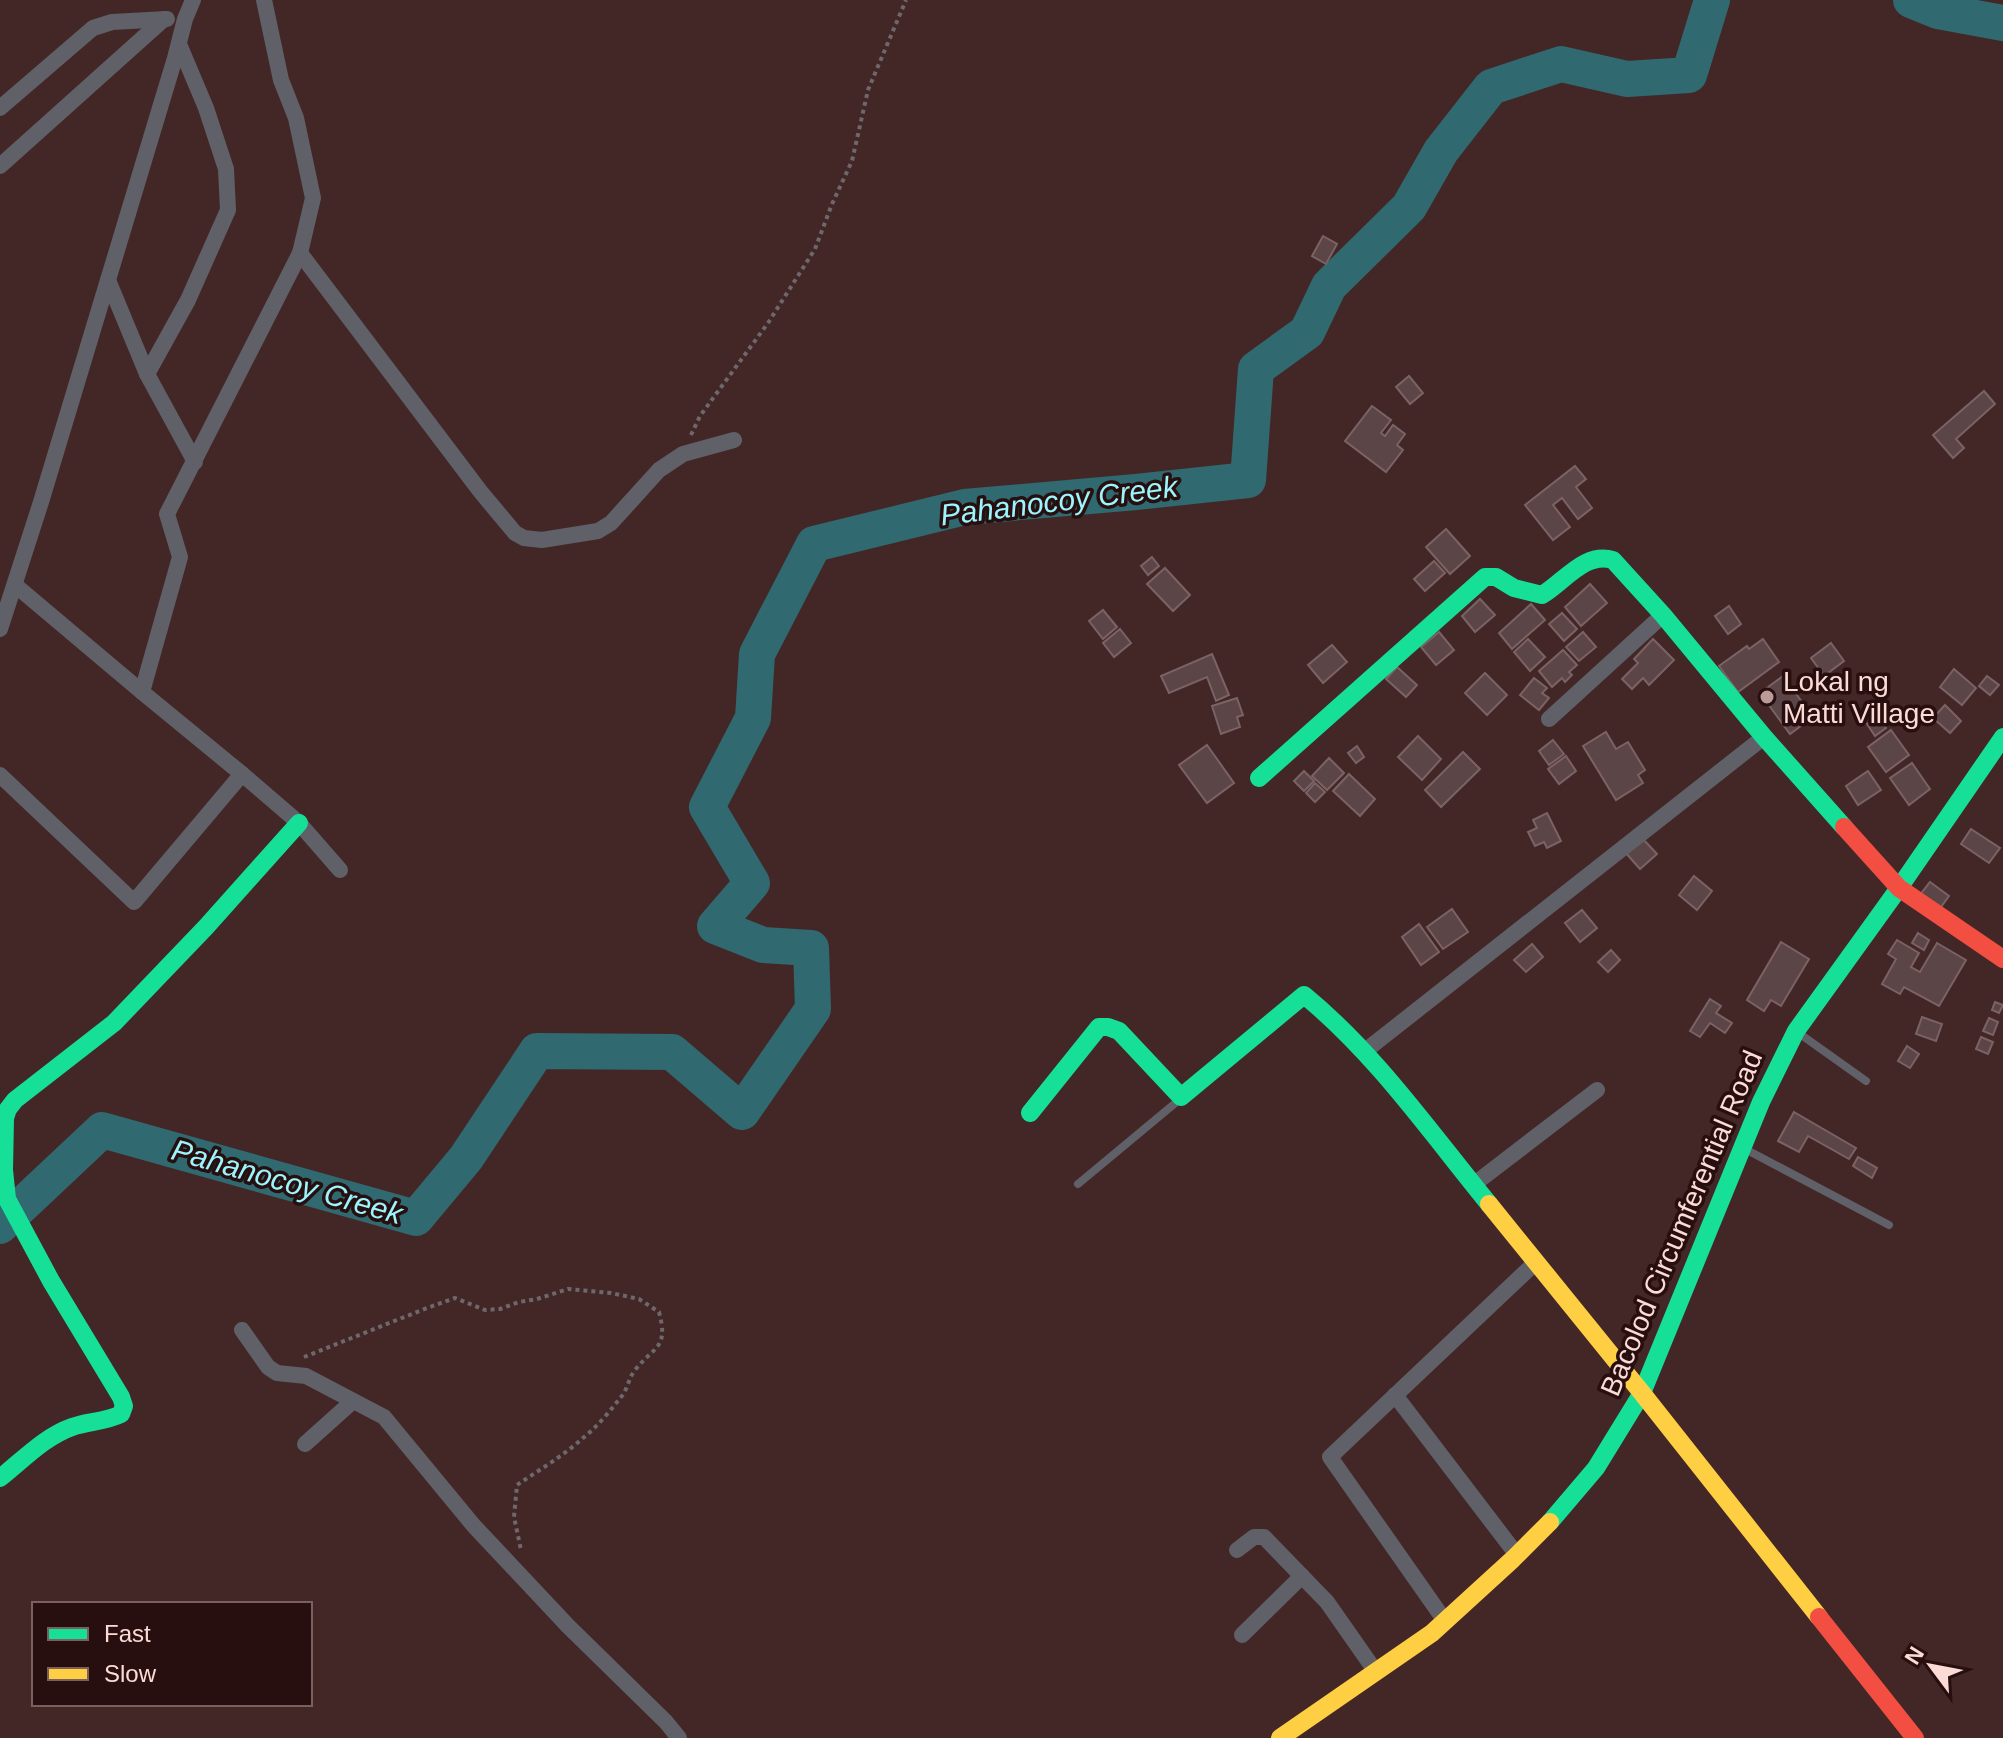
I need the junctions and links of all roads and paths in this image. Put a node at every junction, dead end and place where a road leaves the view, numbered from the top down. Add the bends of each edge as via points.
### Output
1 (193, 0) edge
2 (264, 0) edge
3 (906, 0) edge
4 (164, 19) junction
5 (185, 19) junction
6 (179, 44) junction
7 (0, 108) edge
8 (0, 166) edge
9 (300, 253) junction
10 (108, 280) junction
11 (147, 374) junction
12 (734, 440) dead end
13 (683, 454) junction
14 (195, 462) junction
15 (15, 585) junction
16 (1663, 615) junction
17 (0, 629) edge
18 (142, 692) junction
19 (1549, 719) dead end
20 (1764, 737) junction
21 (2003, 737) edge
22 (242, 774) junction
23 (0, 775) edge
24 (1259, 778) dead end
25 (299, 823) junction
26 (340, 870) dead end
27 (1899, 888) junction
28 (2003, 959) edge
29 (1796, 1031) junction
30 (1365, 1051) junction
31 (1866, 1081) dead end
32 (1597, 1090) dead end
33 (1181, 1097) junction
34 (1030, 1113) dead end
35 (1743, 1148) junction
36 (1078, 1184) dead end
37 (1473, 1185) junction
38 (1889, 1225) dead end
39 (1536, 1262) junction
40 (242, 1330) dead end
41 (277, 1373) junction
42 (1642, 1393) junction
43 (1395, 1395) junction
44 (353, 1401) junction
45 (305, 1444) dead end
46 (0, 1478) edge
47 (1237, 1550) dead end
48 (1517, 1555) junction
49 (1302, 1576) junction
50 (529, 1583) junction
51 (1445, 1621) junction
52 (1242, 1635) dead end
53 (1376, 1672) junction
54 (679, 1738) edge
55 (1280, 1738) edge
56 (1915, 1738) edge

1 - 5 street
2 - 9 street via 313,198
3 - 13 path via 868,90 852,161 815,249 700,416
4 - 5 street
4 - 7 street via 93,28
4 - 8 street
5 - 6 street
6 - 10 street
6 - 11 street via 226,169 228,210
9 - 13 street via 480,491 524,538 598,531 659,470
9 - 14 street
10 - 11 street
10 - 15 street
11 - 14 street
12 - 13 street
14 - 18 street via 167,514 180,557
15 - 17 street
15 - 18 street
16 - 19 street
16 - 20 street
16 - 24 street via 1613,560 1602,557 1542,595 1485,577
18 - 22 street
20 - 27 street
20 - 30 street
21 - 27 street, Bacolod Circumferential Road
22 - 23 street via 134,902
22 - 25 street
25 - 26 street
25 - 46 street via 114,1023 8,1109 7,1199 124,1406 113,1419 66,1429
27 - 28 street
27 - 29 street, Bacolod Circumferential Road
29 - 31 lane
29 - 35 street, Bacolod Circumferential Road
30 - 33 street via 1304,995
30 - 37 street
32 - 37 street
33 - 34 street via 1119,1031 1099,1027
33 - 36 lane
35 - 38 lane
35 - 42 street, Bacolod Circumferential Road
37 - 39 street
39 - 42 street
39 - 43 street
40 - 41 street
41 - 44 street via 306,1376
41 - 50 path via 455,1298 485,1310 500,1309 568,1289 639,1299 659,1312 664,1329 658,1348 636,1369 619,1400 584,1438 517,1485 514,1517
42 - 48 street, Bacolod Circumferential Road via 1596,1468
42 - 56 street
43 - 48 street
43 - 51 street via 1330,1457
44 - 45 street
44 - 50 street via 384,1417
47 - 49 street via 1254,1537 1264,1537
48 - 51 street, Bacolod Circumferential Road
49 - 52 street
49 - 53 street
50 - 54 street
51 - 53 street, Bacolod Circumferential Road
53 - 55 street, Bacolod Circumferential Road

